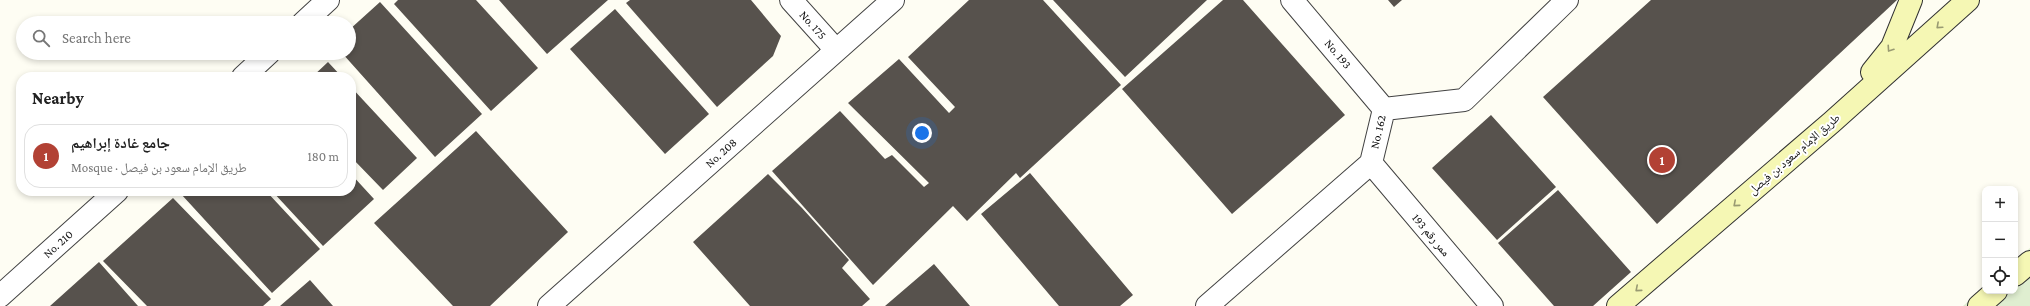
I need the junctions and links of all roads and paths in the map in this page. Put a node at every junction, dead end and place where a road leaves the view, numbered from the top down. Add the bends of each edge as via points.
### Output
1 (328, 0) edge
2 (791, 0) edge
3 (893, 0) edge
4 (1292, 0) edge
5 (1567, 0) edge
6 (1911, 0) edge
7 (1968, 0) edge
8 (311, 16) edge
9 (836, 50) junction
10 (262, 60) edge
11 (249, 72) edge
12 (1384, 109) junction
13 (1832, 122) junction
14 (1371, 163) junction
15 (111, 196) edge
16 (2030, 262) edge
17 (2018, 272) edge
18 (1993, 294) edge
19 (0, 296) edge
20 (549, 306) edge
21 (1207, 306) edge
22 (1492, 306) edge
23 (1618, 306) edge
24 (1979, 306) edge

1 - 8 street
2 - 9 street, No. 175
3 - 9 street, No. 208
4 - 12 street, No. 193
5 - 12 street, No. 162 via 1464,100
6 -> 13 main road via 1892,46 1849,97
7 -> 13 main road, طريق الإمام سعود بن فيصل
9 - 20 street, No. 208
10 - 11 street
12 - 14 street, No. 162
13 -> 23 main road, طريق الإمام سعود بن فيصل
14 - 21 street, No. 162
14 - 22 street, ممر رقم 193
15 - 19 street, No. 210
16 - 17 main road
18 - 24 main road

